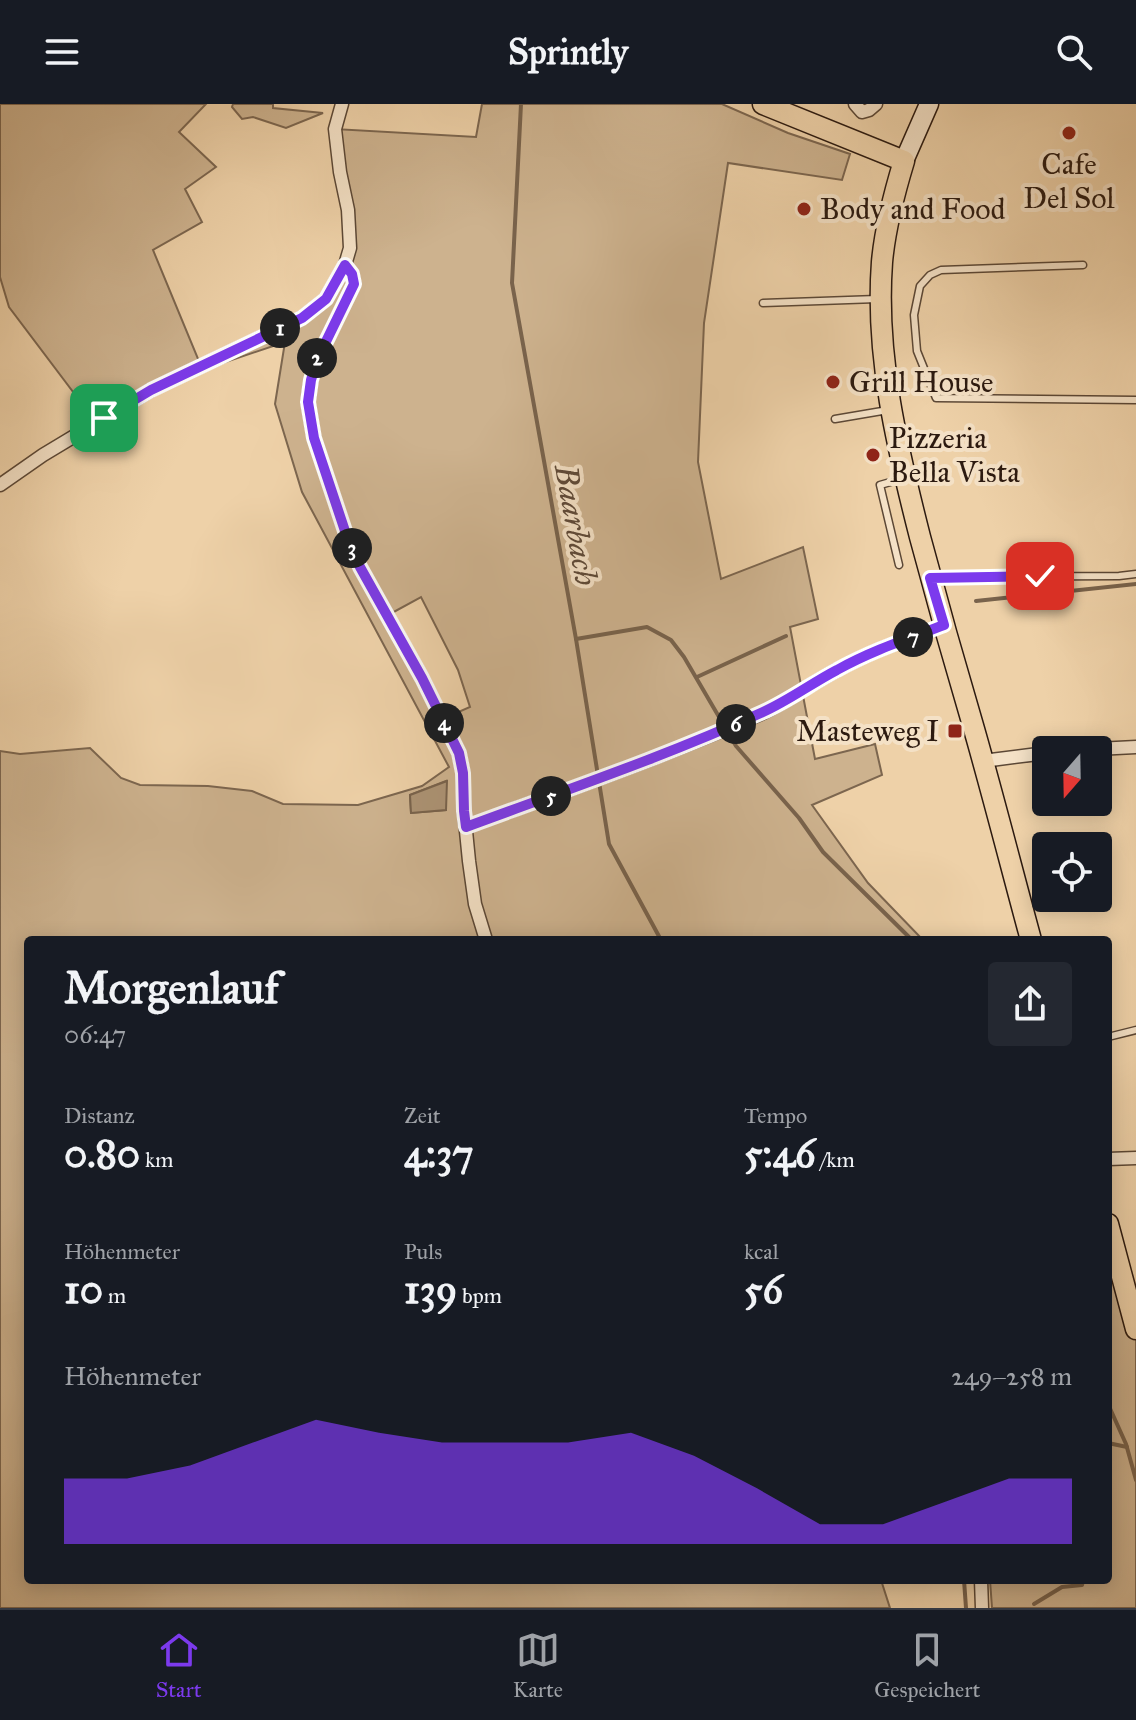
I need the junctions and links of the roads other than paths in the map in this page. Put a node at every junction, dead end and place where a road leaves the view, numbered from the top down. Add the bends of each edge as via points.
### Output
1 (342, 104) edge
2 (763, 104) edge
3 (855, 104) edge
4 (876, 104) edge
5 (929, 104) edge
6 (904, 161) junction
7 (345, 265) junction
8 (1083, 265) dead end
9 (881, 299) junction
10 (763, 303) dead end
11 (1136, 400) edge
12 (891, 410) junction
13 (835, 419) dead end
14 (905, 478) junction
15 (0, 485) edge
16 (899, 565) dead end
17 (1136, 574) edge
18 (930, 578) junction
19 (944, 625) junction
20 (1136, 747) edge
21 (1112, 748) edge
22 (1032, 755) edge
23 (983, 761) junction
24 (466, 827) junction
25 (485, 936) edge
26 (1030, 936) edge
27 (1136, 1030) edge
28 (1112, 1036) edge
29 (1136, 1158) edge
30 (1112, 1159) edge
31 (1112, 1239) edge
32 (1136, 1329) edge
33 (981, 1584) edge
34 (982, 1608) edge

1 - 7 street via 335,129 348,210 350,248
2 - 6 main road
3 - 4 street via 862,112
5 - 6 main road
6 - 9 main road via 888,222
7 - 15 street via 326,299 302,318 151,390
7 - 24 street via 354,284 311,380 308,402 314,438 360,567 459,753
8 - 11 lane via 941,270 930,275 920,286 914,315 917,351 931,387 936,398
9 - 10 lane
9 - 12 main road
12 - 13 lane
12 - 14 main road
14 - 16 lane via 880,485
14 - 18 main road
17 - 18 lane
18 - 19 main road
19 - 23 main road
19 - 24 street via 871,652 767,711
20 - 21 street
22 - 23 street
23 - 26 main road
24 - 25 street via 475,904
27 - 28 lane
29 - 30 street
31 - 32 main road
33 - 34 street

